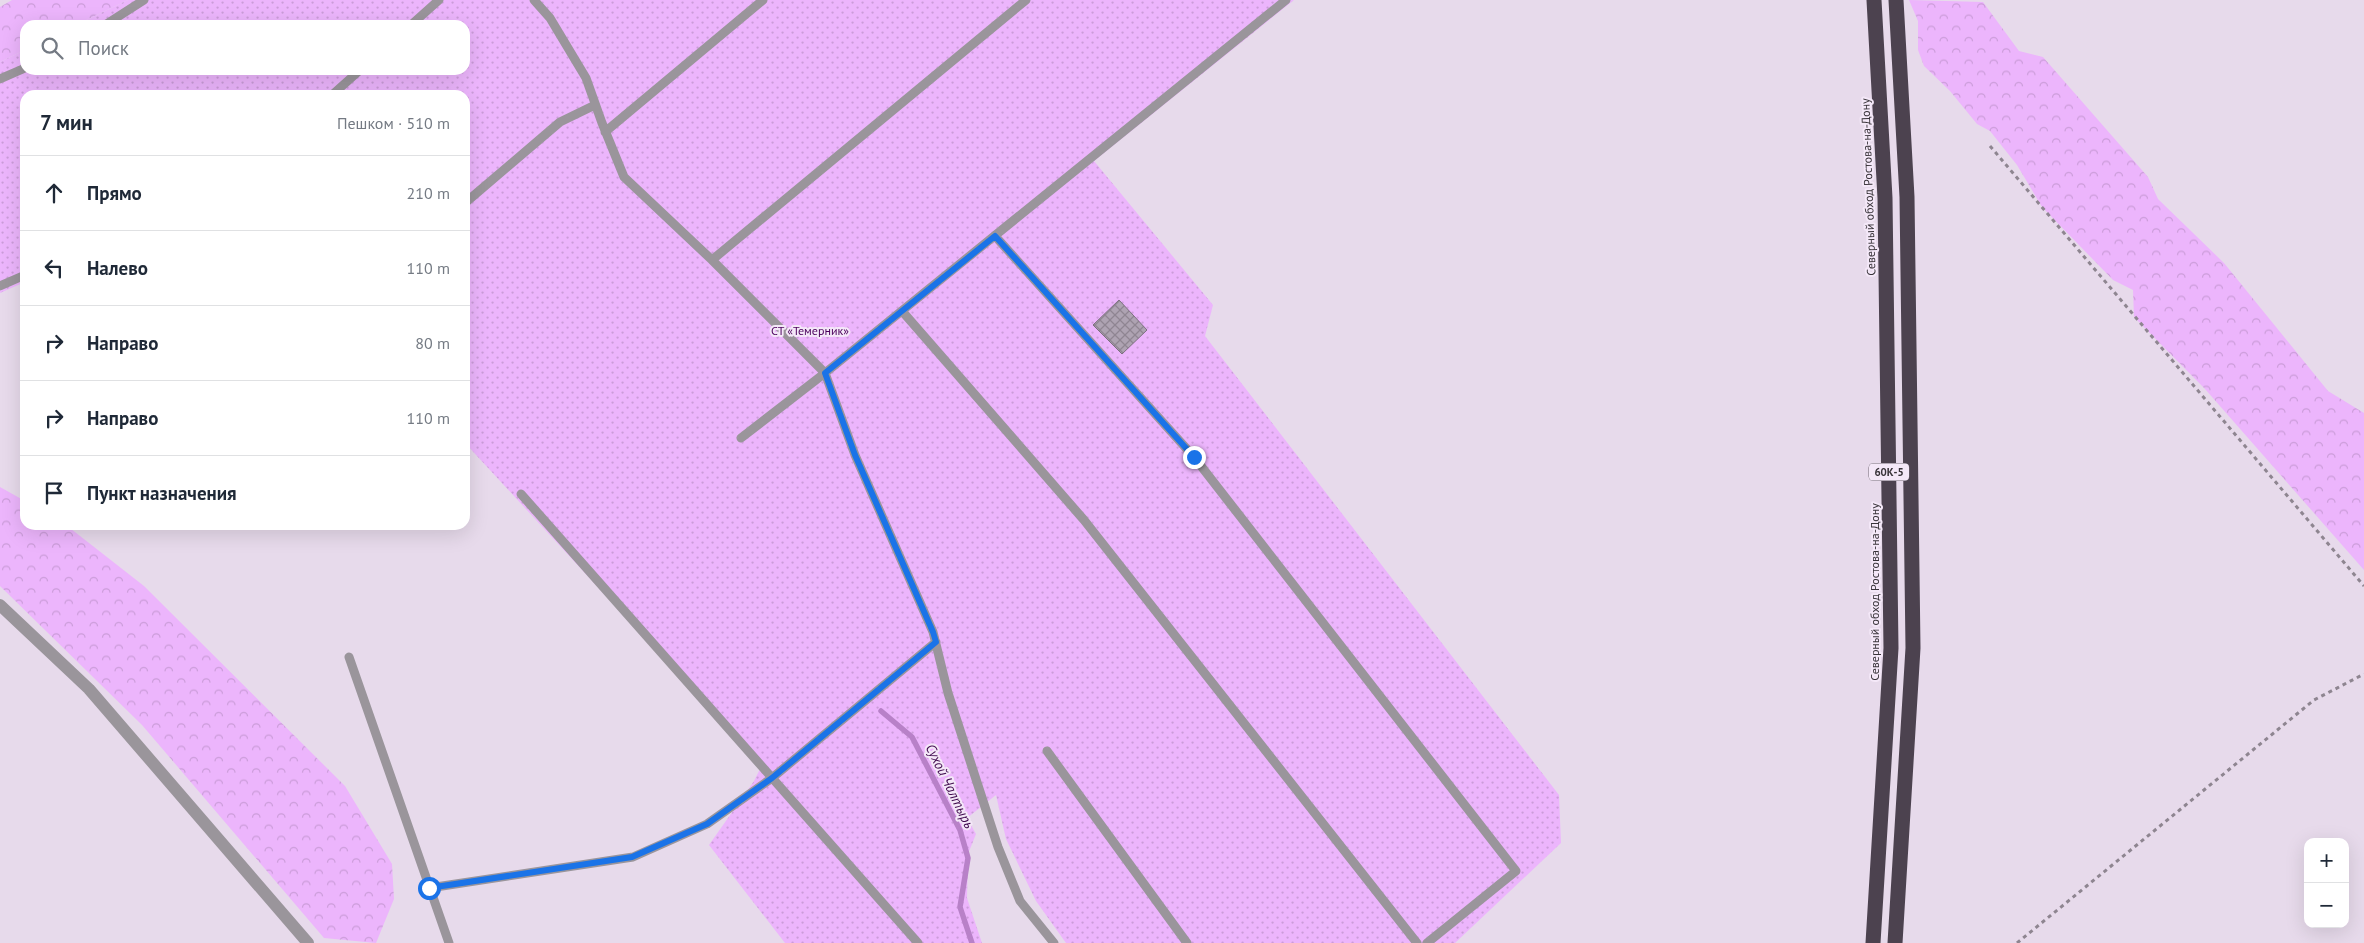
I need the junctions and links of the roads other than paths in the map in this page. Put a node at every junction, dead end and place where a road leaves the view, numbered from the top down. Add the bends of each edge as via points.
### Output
1 (144, 0) edge
2 (439, 0) edge
3 (534, 0) edge
4 (763, 0) edge
5 (1026, 0) edge
6 (1286, 0) edge
7 (1874, 0) edge
8 (1896, 0) edge
9 (112, 20) edge
10 (417, 20) edge
11 (20, 70) edge
12 (354, 75) edge
13 (0, 79) edge
14 (338, 90) edge
15 (596, 105) junction
16 (605, 132) junction
17 (470, 199) edge
18 (995, 236) junction
19 (712, 260) junction
20 (20, 277) edge
21 (0, 286) edge
22 (902, 311) junction
23 (825, 373) junction
24 (741, 438) dead end
25 (521, 494) dead end
26 (0, 605) edge
27 (936, 642) junction
28 (349, 657) dead end
29 (1047, 751) dead end
30 (772, 778) junction
31 (429, 888) junction
32 (308, 943) edge
33 (450, 943) edge
34 (918, 943) edge
35 (1054, 943) edge
36 (1187, 943) edge
37 (1417, 943) edge
38 (1427, 943) edge
39 (1873, 943) edge
40 (1895, 943) edge

1 - 9 lane
2 - 10 lane
3 - 15 lane via 550,18 586,78
4 - 16 lane
5 - 19 lane
6 - 18 lane
7 - 39 highway, Северный обход Ростова-на-Дону / 60К-5 via 1885,198 1891,648
8 - 40 highway, 60К-5 via 1907,197 1913,648
11 - 13 lane
12 - 14 lane
15 - 16 lane
15 - 17 lane via 560,122
16 - 19 lane via 624,177
18 - 22 lane
18 - 38 lane via 1194,457 1516,871
19 - 23 lane
20 - 21 lane
22 - 23 lane
22 - 37 lane via 1084,520
23 - 24 lane
23 - 27 lane via 855,455
25 - 30 lane
26 - 32 street via 89,689
27 - 30 lane
27 - 35 lane via 948,693 998,847 1020,902
28 - 31 lane
29 - 36 lane
30 - 31 lane via 707,824 632,857
30 - 34 lane
31 - 33 lane

